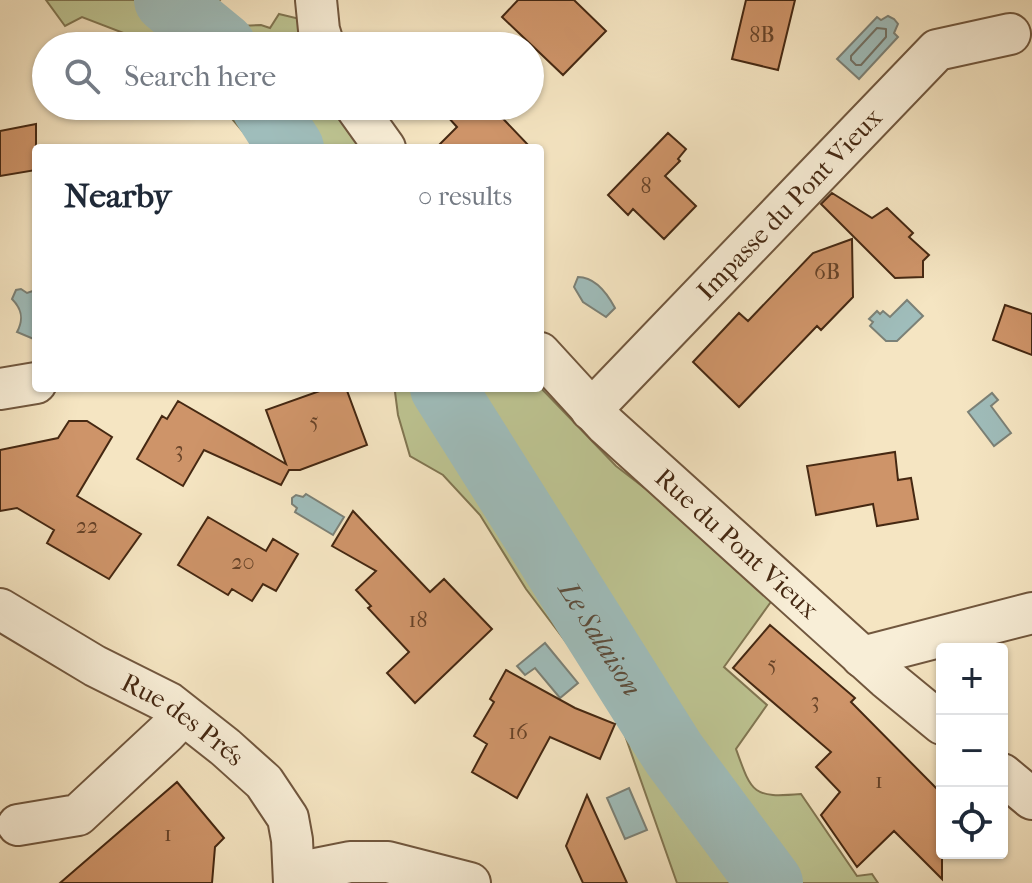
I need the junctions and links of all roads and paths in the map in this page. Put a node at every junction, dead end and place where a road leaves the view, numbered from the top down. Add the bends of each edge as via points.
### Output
1 (316, 0) edge
2 (320, 32) edge
3 (1010, 34) dead end
4 (365, 120) edge
5 (382, 144) edge
6 (544, 357) edge
7 (32, 384) edge
8 (0, 389) edge
9 (591, 410) junction
10 (0, 609) edge
11 (1032, 613) edge
12 (862, 657) junction
13 (183, 715) junction
14 (936, 719) edge
15 (1008, 779) edge
16 (1032, 799) edge
17 (18, 825) dead end
18 (294, 878) edge
19 (470, 883) edge

1 - 2 street
3 - 9 street, Impasse du Pont Vieux via 937,50
4 - 5 street
6 - 9 street, Rue du Pont Vieux
7 - 8 street
9 - 12 street, Rue du Pont Vieux
10 - 13 street, Rue des Prés
11 - 12 street
12 - 14 street, Rue du Pont Vieux
13 - 17 street via 78,815
13 - 18 street, Rue des Prés via 234,755 278,800 288,818
15 - 16 street
18 - 19 street via 350,862 388,862

